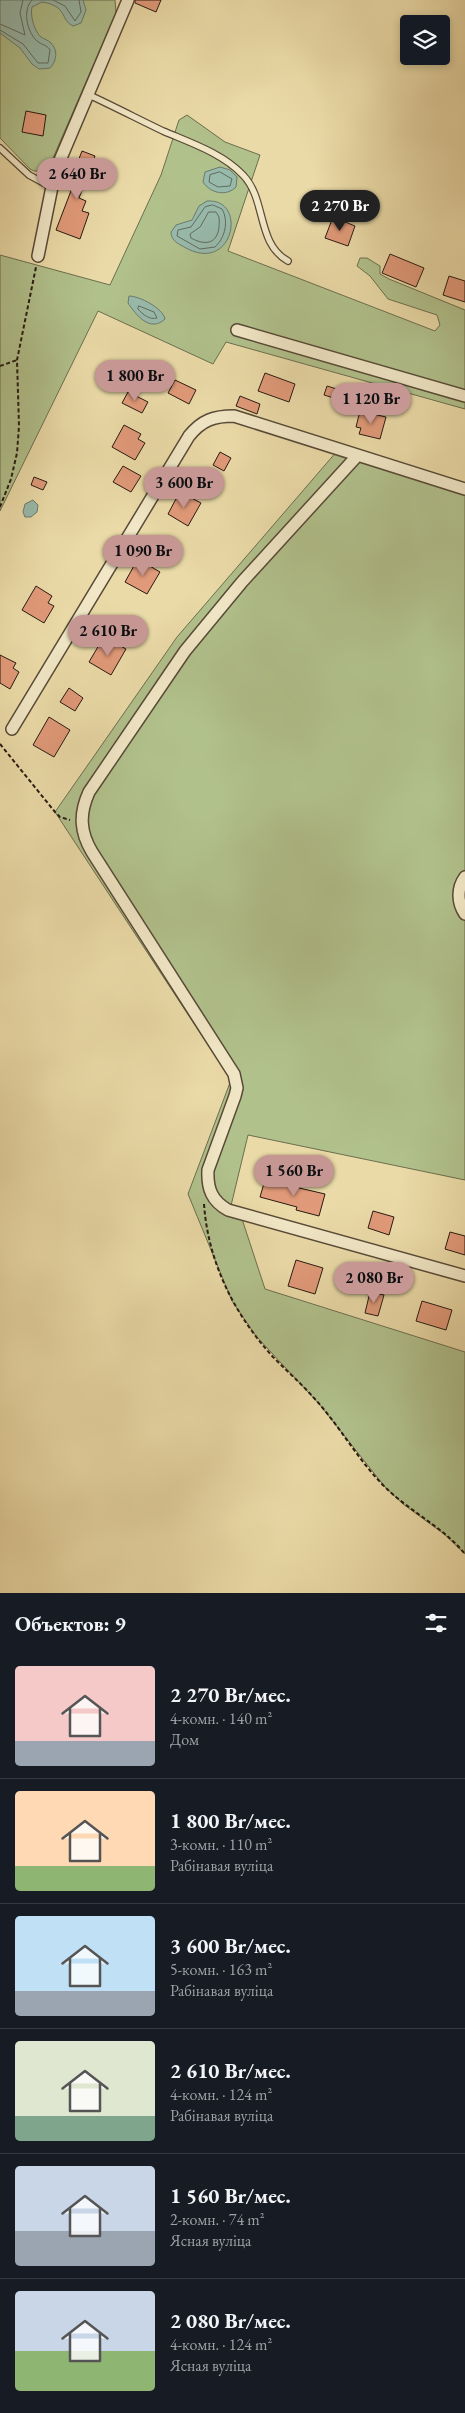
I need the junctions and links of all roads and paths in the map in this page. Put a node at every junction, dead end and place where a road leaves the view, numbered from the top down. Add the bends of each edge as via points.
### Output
1 (128, 0) edge
2 (87, 94) junction
3 (0, 148) edge
4 (50, 187) junction
5 (38, 256) joint
6 (288, 261) dead end
7 (237, 330) dead end
8 (17, 360) junction
9 (0, 366) edge
10 (465, 396) edge
11 (357, 456) junction
12 (465, 489) edge
13 (0, 507) edge
14 (12, 729) dead end
15 (0, 744) edge
16 (82, 821) junction
17 (465, 877) edge
18 (464, 912) edge
19 (204, 1200) dead end
20 (465, 1276) edge
21 (465, 1554) edge

1 - 2 street
2 - 4 street
2 - 6 lane via 206,149 234,166 253,189 269,243
3 - 4 lane via 29,175
4 - 5 street
5 - 8 path
7 - 10 street
8 - 9 path
8 - 13 path via 18,453
11 - 12 street
11 - 14 street via 234,416 219,416 197,426
11 - 16 street via 242,582 185,651 89,792
15 - 16 path via 55,812 67,819
16 - 20 street via 92,852 234,1074 235,1096 208,1170 207,1180 213,1197 228,1210
17 - 18 street via 459,895
19 - 21 path via 215,1263 232,1301 247,1324 320,1405 385,1487

